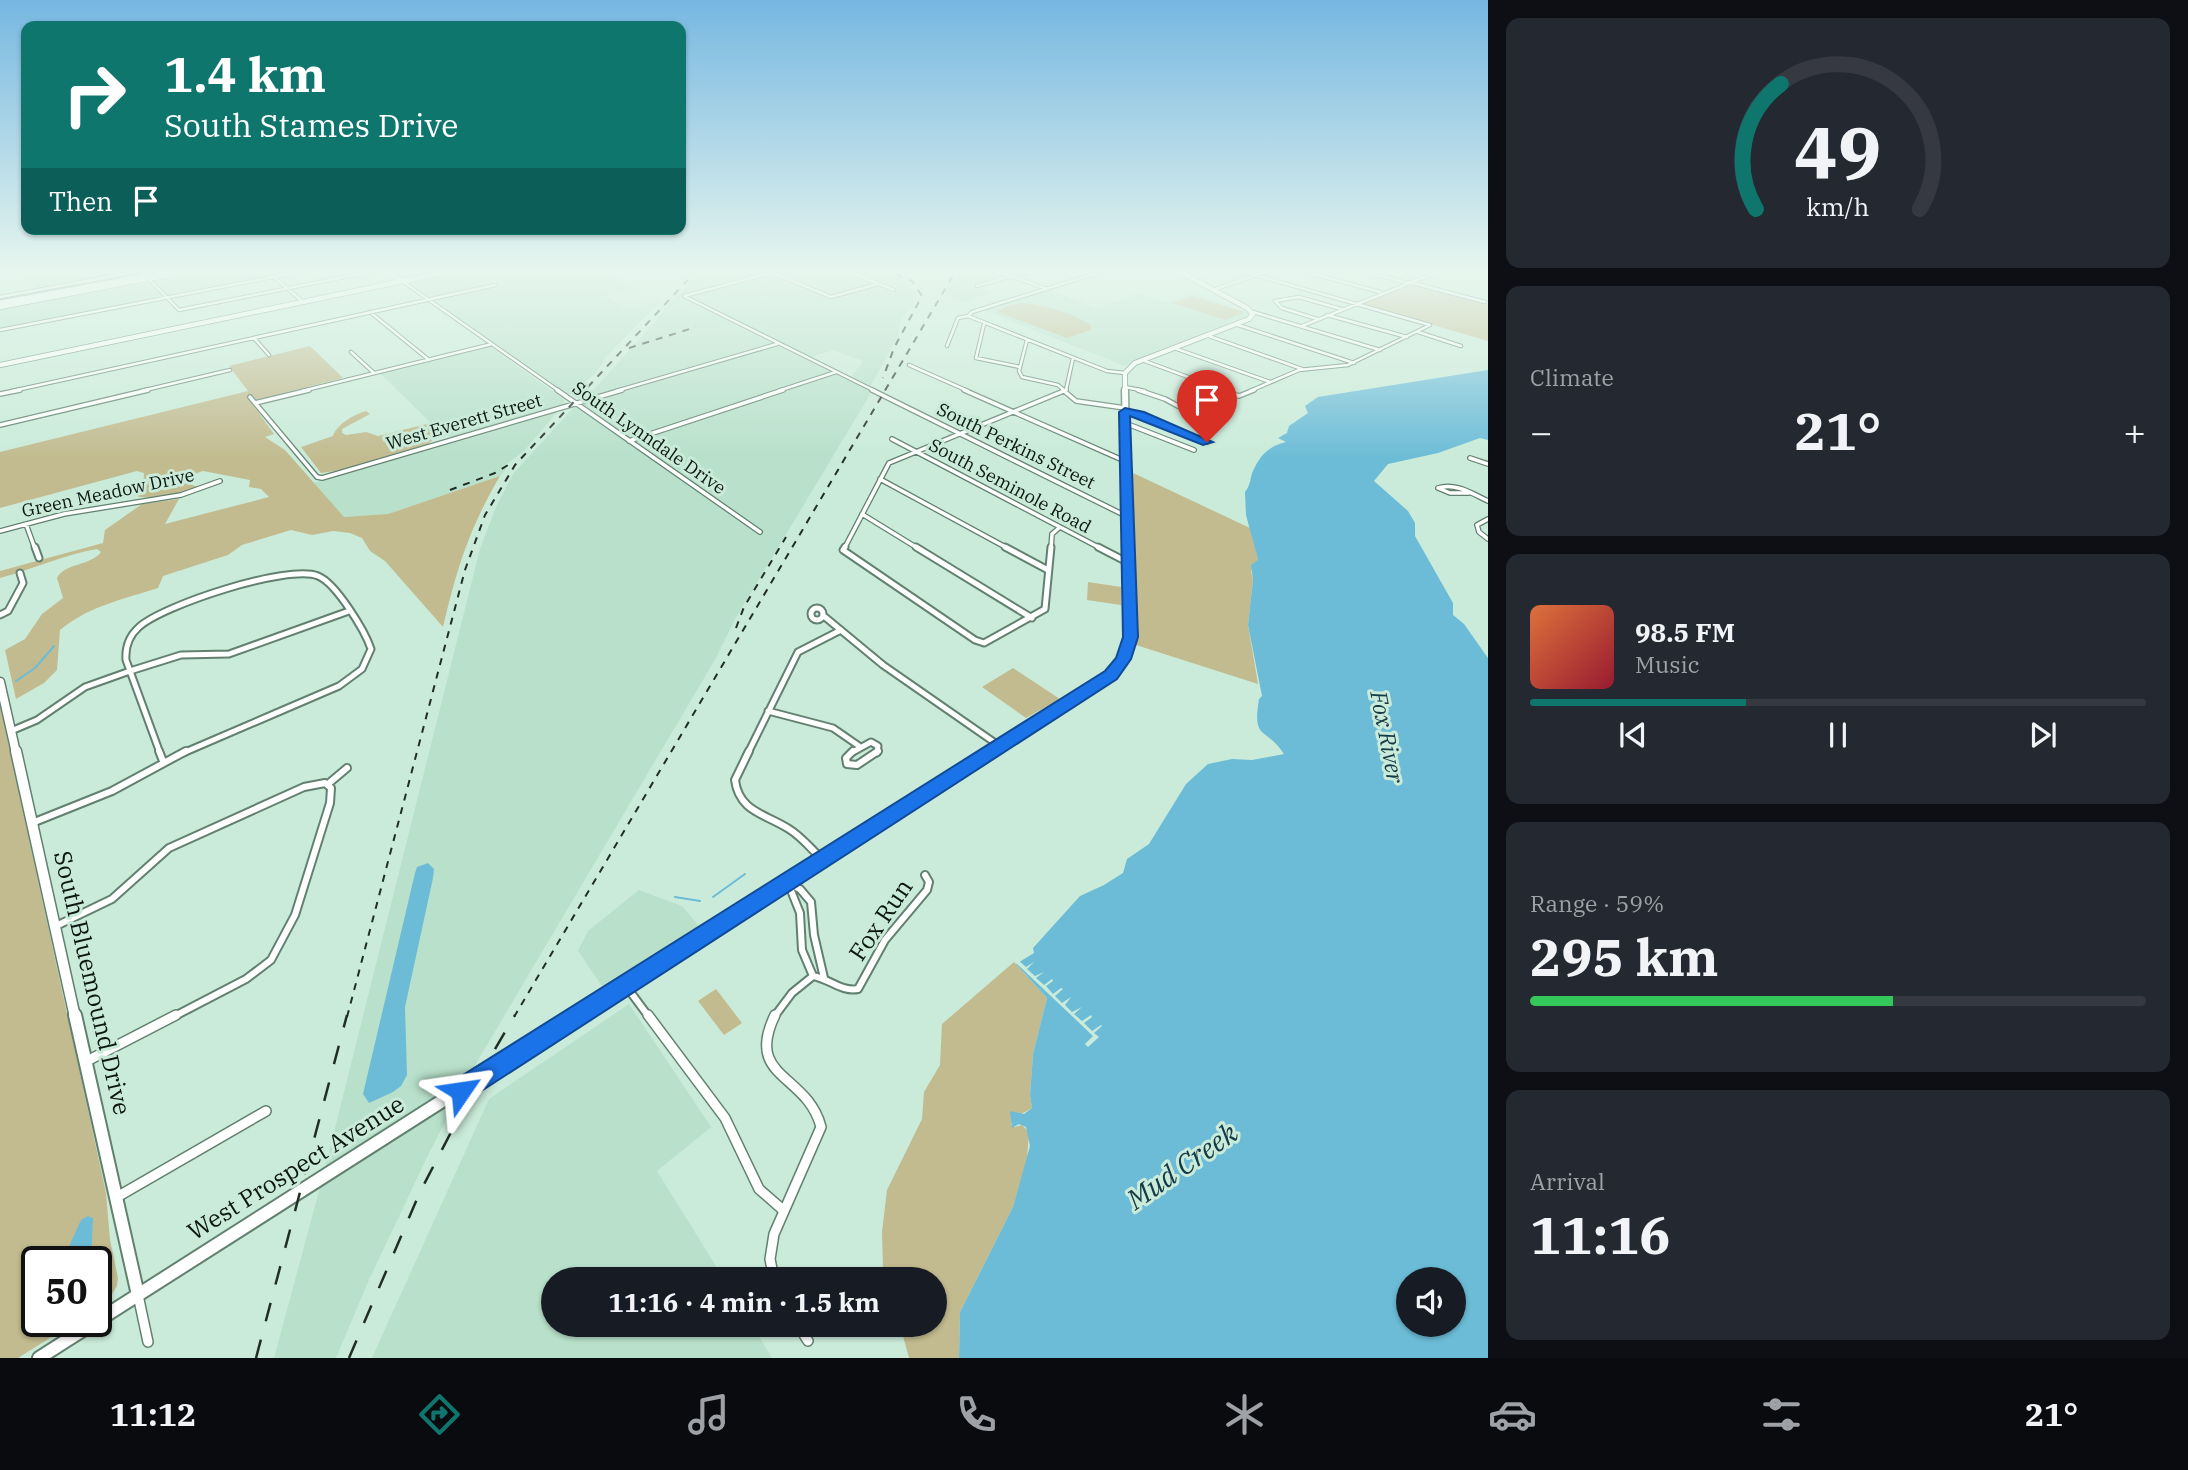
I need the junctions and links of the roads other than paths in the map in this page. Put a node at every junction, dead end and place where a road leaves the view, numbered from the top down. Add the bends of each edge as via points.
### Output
1 (157, 332) edge
2 (279, 332) edge
3 (395, 332) edge
4 (475, 332) edge
5 (754, 332) edge
6 (952, 332) edge
7 (982, 332) edge
8 (1007, 332) edge
9 (1213, 332) edge
10 (1260, 332) edge
11 (1323, 332) edge
12 (1392, 332) edge
13 (1418, 332) edge
14 (1419, 332) edge
15 (1206, 335) junction
16 (1407, 337) junction
17 (254, 338) junction
18 (1027, 340) junction
19 (492, 344) junction
20 (777, 344) junction
21 (947, 346) dead end
22 (1461, 346) dead end
23 (1174, 348) junction
24 (1381, 350) junction
25 (351, 352) dead end
26 (270, 355) dead end
27 (1073, 358) junction
28 (429, 360) junction
29 (1142, 360) junction
30 (1353, 363) junction
31 (0, 365) edge
32 (909, 365) dead end
33 (1020, 367) junction
34 (1303, 369) junction
35 (230, 370) dead end
36 (374, 373) junction
37 (835, 373) junction
38 (1125, 373) junction
39 (1270, 382) junction
40 (1125, 387) junction
41 (1066, 390) junction
42 (0, 394) edge
43 (250, 397) dead end
44 (255, 403) junction
45 (577, 404) junction
46 (1125, 410) junction
47 (1014, 412) junction
48 (1202, 419) dead end
49 (1125, 423) junction
50 (0, 425) edge
51 (960, 434) junction
52 (892, 439) dead end
53 (629, 441) junction
54 (1207, 442) dead end
55 (1194, 450) dead end
56 (916, 452) junction
57 (1470, 458) dead end
58 (1128, 462) junction
59 (1488, 464) edge
60 (320, 478) joint
61 (880, 479) junction
62 (220, 481) dead end
63 (1469, 494) junction
64 (1488, 501) edge
65 (862, 514) junction
66 (1128, 517) junction
67 (1488, 519) edge
68 (26, 523) junction
69 (1059, 528) junction
70 (0, 531) edge
71 (760, 532) dead end
72 (1488, 540) edge
73 (39, 558) dead end
74 (1129, 563) junction
75 (1048, 570) junction
76 (20, 573) dead end
77 (349, 611) junction
78 (0, 615) edge
79 (825, 617) dead end
80 (1032, 618) junction
81 (841, 629) junction
82 (982, 643) joint
83 (130, 671) junction
84 (0, 682) edge
85 (768, 711) junction
86 (11, 730) junction
87 (859, 746) junction
88 (1001, 747) junction
89 (163, 761) junction
90 (347, 768) dead end
91 (328, 783) junction
92 (32, 823) junction
93 (823, 860) junction
94 (925, 874) dead end
95 (788, 883) junction
96 (56, 926) junction
97 (814, 976) junction
98 (824, 978) junction
99 (626, 986) junction
100 (86, 1061) junction
101 (266, 1111) dead end
102 (117, 1197) junction
103 (783, 1210) junction
104 (772, 1267) edge
105 (138, 1295) junction
106 (806, 1337) edge
107 (808, 1341) dead end
108 (148, 1342) dead end
109 (39, 1358) edge

1 - 31 street
2 - 17 street
3 - 28 street
4 - 19 street, South Lynndale Drive
5 - 20 street, South Perkins Street
6 - 21 street
7 - 33 street via 976,358
8 - 18 street
9 - 15 main road
10 - 30 street
11 - 24 street
12 - 16 street
13 - 16 street
14 - 22 street
15 - 23 main road
15 - 34 street
16 - 24 street
17 - 26 street
17 - 42 street
18 - 27 street
18 - 33 street
19 - 28 street
19 - 45 street, South Lynndale Drive
20 - 37 street, South Perkins Street
20 - 45 street, West Everett Street
23 - 29 main road
23 - 39 street
24 - 30 street
25 - 36 street
27 - 38 street
27 - 41 street
28 - 36 street
29 - 38 main road
29 - 39 street via 1239,396
30 - 34 street
32 - 47 street
33 - 41 street via 1024,379
34 - 39 street
35 - 50 street
36 - 44 street
37 - 51 street, South Perkins Street
37 - 53 street
38 - 40 main road, West Prospect Avenue
40 - 46 main road, West Prospect Avenue
40 - 48 street via 1165,398
41 - 46 street via 1076,401
41 - 47 street
43 - 44 street
44 - 60 street
45 - 53 street, South Lynndale Drive
45 - 60 street, West Everett Street
46 - 49 main road, West Prospect Avenue
46 - 54 street
47 - 51 street
47 - 58 street
49 - 55 street
49 - 58 main road, West Prospect Avenue
51 - 56 street
51 - 66 street, South Perkins Street
52 - 56 street
53 - 71 street, South Lynndale Drive
56 - 61 street via 889,463
56 - 69 street, South Seminole Road
57 - 59 street
58 - 66 main road, West Prospect Avenue
61 - 65 street
61 - 75 street
62 - 68 street, Green Meadow Drive via 181,495
63 - 63 street via 1445,485 1438,488 1450,493
63 - 64 street
65 - 80 street
65 - 82 street via 844,552
66 - 74 main road, West Prospect Avenue
67 - 72 street via 1477,526
68 - 70 street, Green Meadow Drive
68 - 73 street
69 - 74 street, South Seminole Road
69 - 75 street via 1052,534
74 - 88 main road, West Prospect Avenue via 1130,637 1120,665 1090,691
75 - 80 street via 1045,609
76 - 78 street via 24,582 8,611
77 - 83 street via 229,654 181,655
77 - 83 street via 331,584 317,575 288,573 261,578 163,612 140,626 126,646
77 - 89 street via 366,633 371,649 355,676
79 - 81 street
80 - 82 street
81 - 85 street via 798,652
81 - 88 street via 883,665
83 - 86 street via 85,687 37,720
83 - 89 street
84 - 86 main road, South Bluemound Drive
85 - 87 street via 833,728
85 - 93 street via 736,776 736,792 750,810 785,826
86 - 92 main road, South Bluemound Drive
87 - 87 street via 846,758 849,765 857,765 879,749 871,742
88 - 93 main road, West Prospect Avenue
89 - 92 street via 111,791
90 - 91 street
91 - 96 street via 304,787 177,844 112,899
91 - 100 street via 330,803 295,915 271,960 246,979
92 - 96 main road, South Bluemound Drive
93 - 95 main road, West Prospect Avenue
94 - 98 street, Fox Run via 928,890 885,940 862,985 847,991
95 - 97 street via 800,913 802,950
95 - 98 street via 799,887 813,903
95 - 99 main road, West Prospect Avenue
96 - 100 main road, South Bluemound Drive
97 - 98 street, Fox Run
97 - 103 street via 788,995 764,1038 770,1063 812,1102 820,1120 820,1134
99 - 103 street via 724,1118 759,1189
99 - 105 main road, West Prospect Avenue
100 - 102 main road, South Bluemound Drive
101 - 102 street
102 - 105 main road, South Bluemound Drive
103 - 104 street via 771,1248
105 - 108 street
105 - 109 main road, West Prospect Avenue
106 - 107 street

